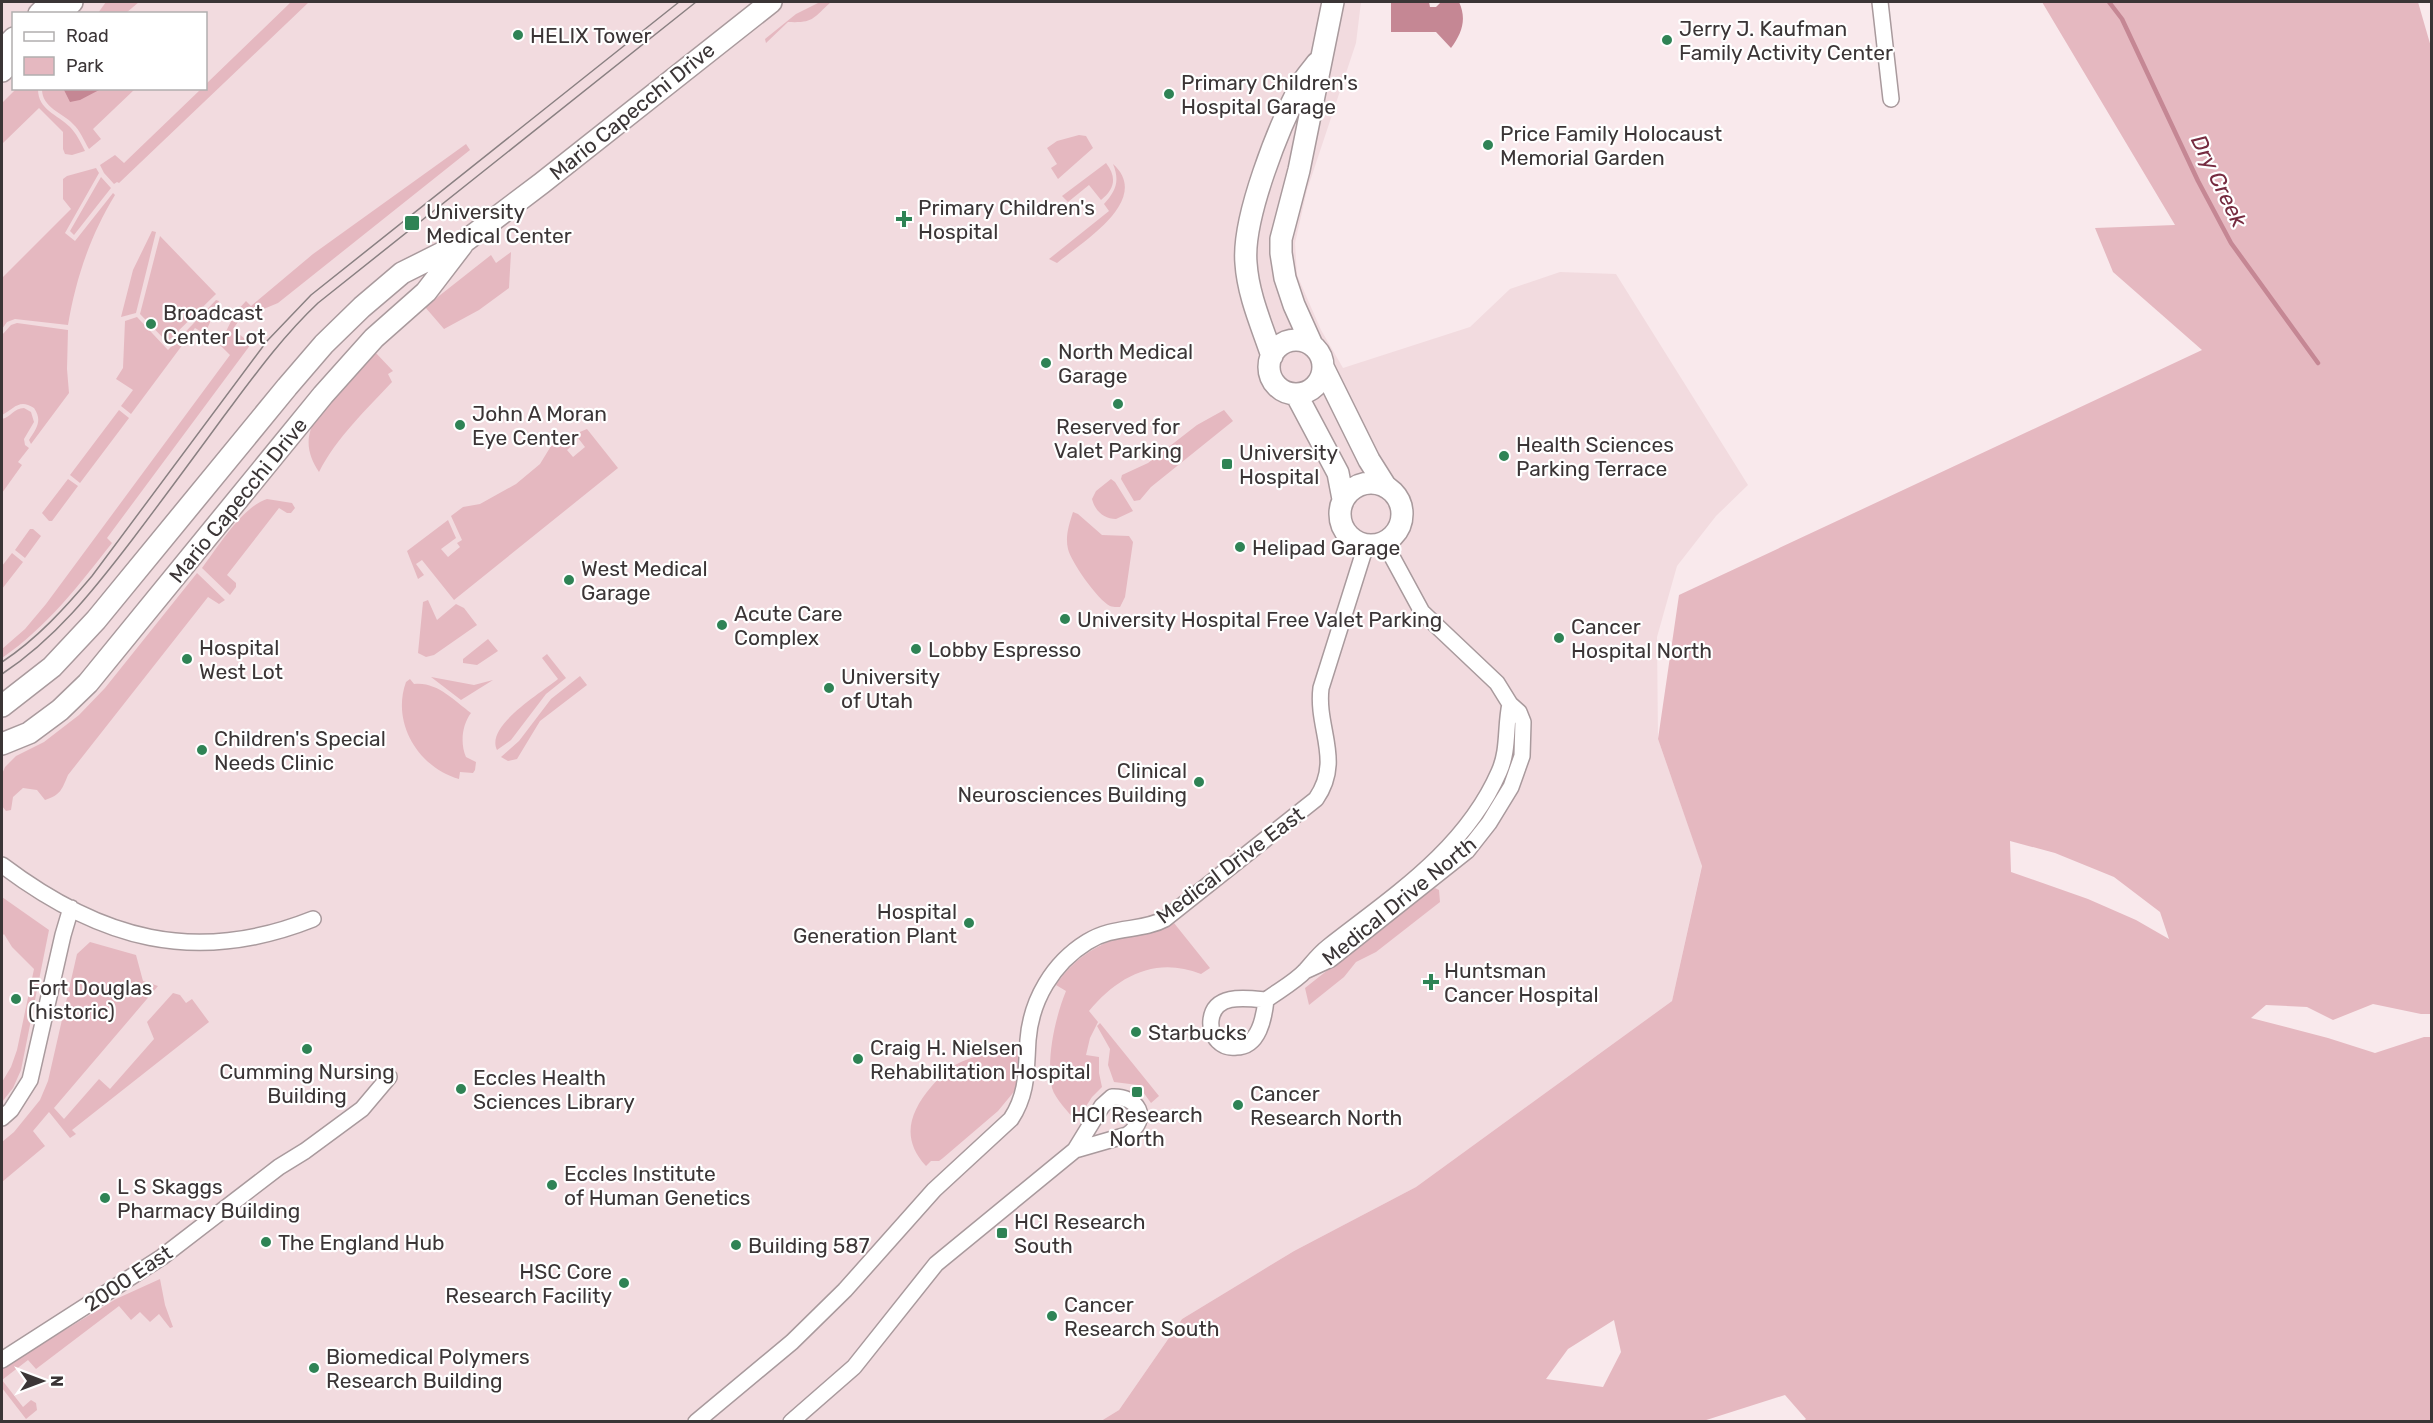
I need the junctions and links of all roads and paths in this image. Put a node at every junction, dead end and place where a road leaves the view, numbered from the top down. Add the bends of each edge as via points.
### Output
1 (771, 2) edge
2 (1333, 2) edge
3 (1880, 2) edge
4 (1320, 60) junction
5 (1891, 99) dead end
6 (464, 242) junction
7 (1307, 343) junction
8 (1274, 352) junction
9 (1310, 384) junction
10 (1386, 487) junction
11 (1343, 499) junction
12 (1375, 543) junction
13 (2, 706) edge
14 (29, 733) junction
15 (2, 744) edge
16 (2, 756) edge
17 (3, 863) edge
18 (71, 908) junction
19 (313, 919) dead end
20 (1266, 1000) dead end
21 (389, 1077) dead end
22 (2, 1118) edge
23 (1075, 1150) dead end
24 (2, 1360) edge
25 (696, 1422) edge
26 (791, 1422) edge

1 - 6 main road, Mario Capecchi Drive
2 - 4 main road
3 - 5 street
4 - 7 main road via 1299,170 1281,238 1285,278
4 - 8 main road via 1302,82 1290,108 1246,234 1248,278
6 - 13 main road, Mario Capecchi Drive via 402,273 324,344 96,620 52,667
6 - 14 main road, Mario Capecchi Drive via 426,292 374,338 323,395 88,683
7 - 8 main road via 1293,340
7 - 9 main road via 1318,351
8 - 9 main road via 1269,365 1279,388
9 - 10 main road
9 - 11 main road
10 - 11 main road via 1359,485
10 - 12 main road via 1400,504 1401,519 1395,532
11 - 12 main road via 1340,509 1344,529 1350,537
12 - 20 street, Medical Drive North via 1422,612 1497,684 1519,712 1523,722 1522,756 1510,787 1482,833 1459,858 1338,954 1305,971
12 - 25 street, Medical Drive East via 1321,688 1320,711 1329,763 1325,783 1316,799 1165,919 1116,929 1094,938 1063,961 1047,980 1033,1013 1026,1087 1011,1119 934,1190 845,1290 792,1342
14 - 15 main road, Mario Capecchi Drive
14 - 16 street
17 - 18 street via 54,901
18 - 19 street via 120,931 162,941 193,943 272,933
18 - 22 street via 30,1080
21 - 24 street, 2000 East via 362,1108 162,1257
23 - 26 street via 936,1264 854,1367

